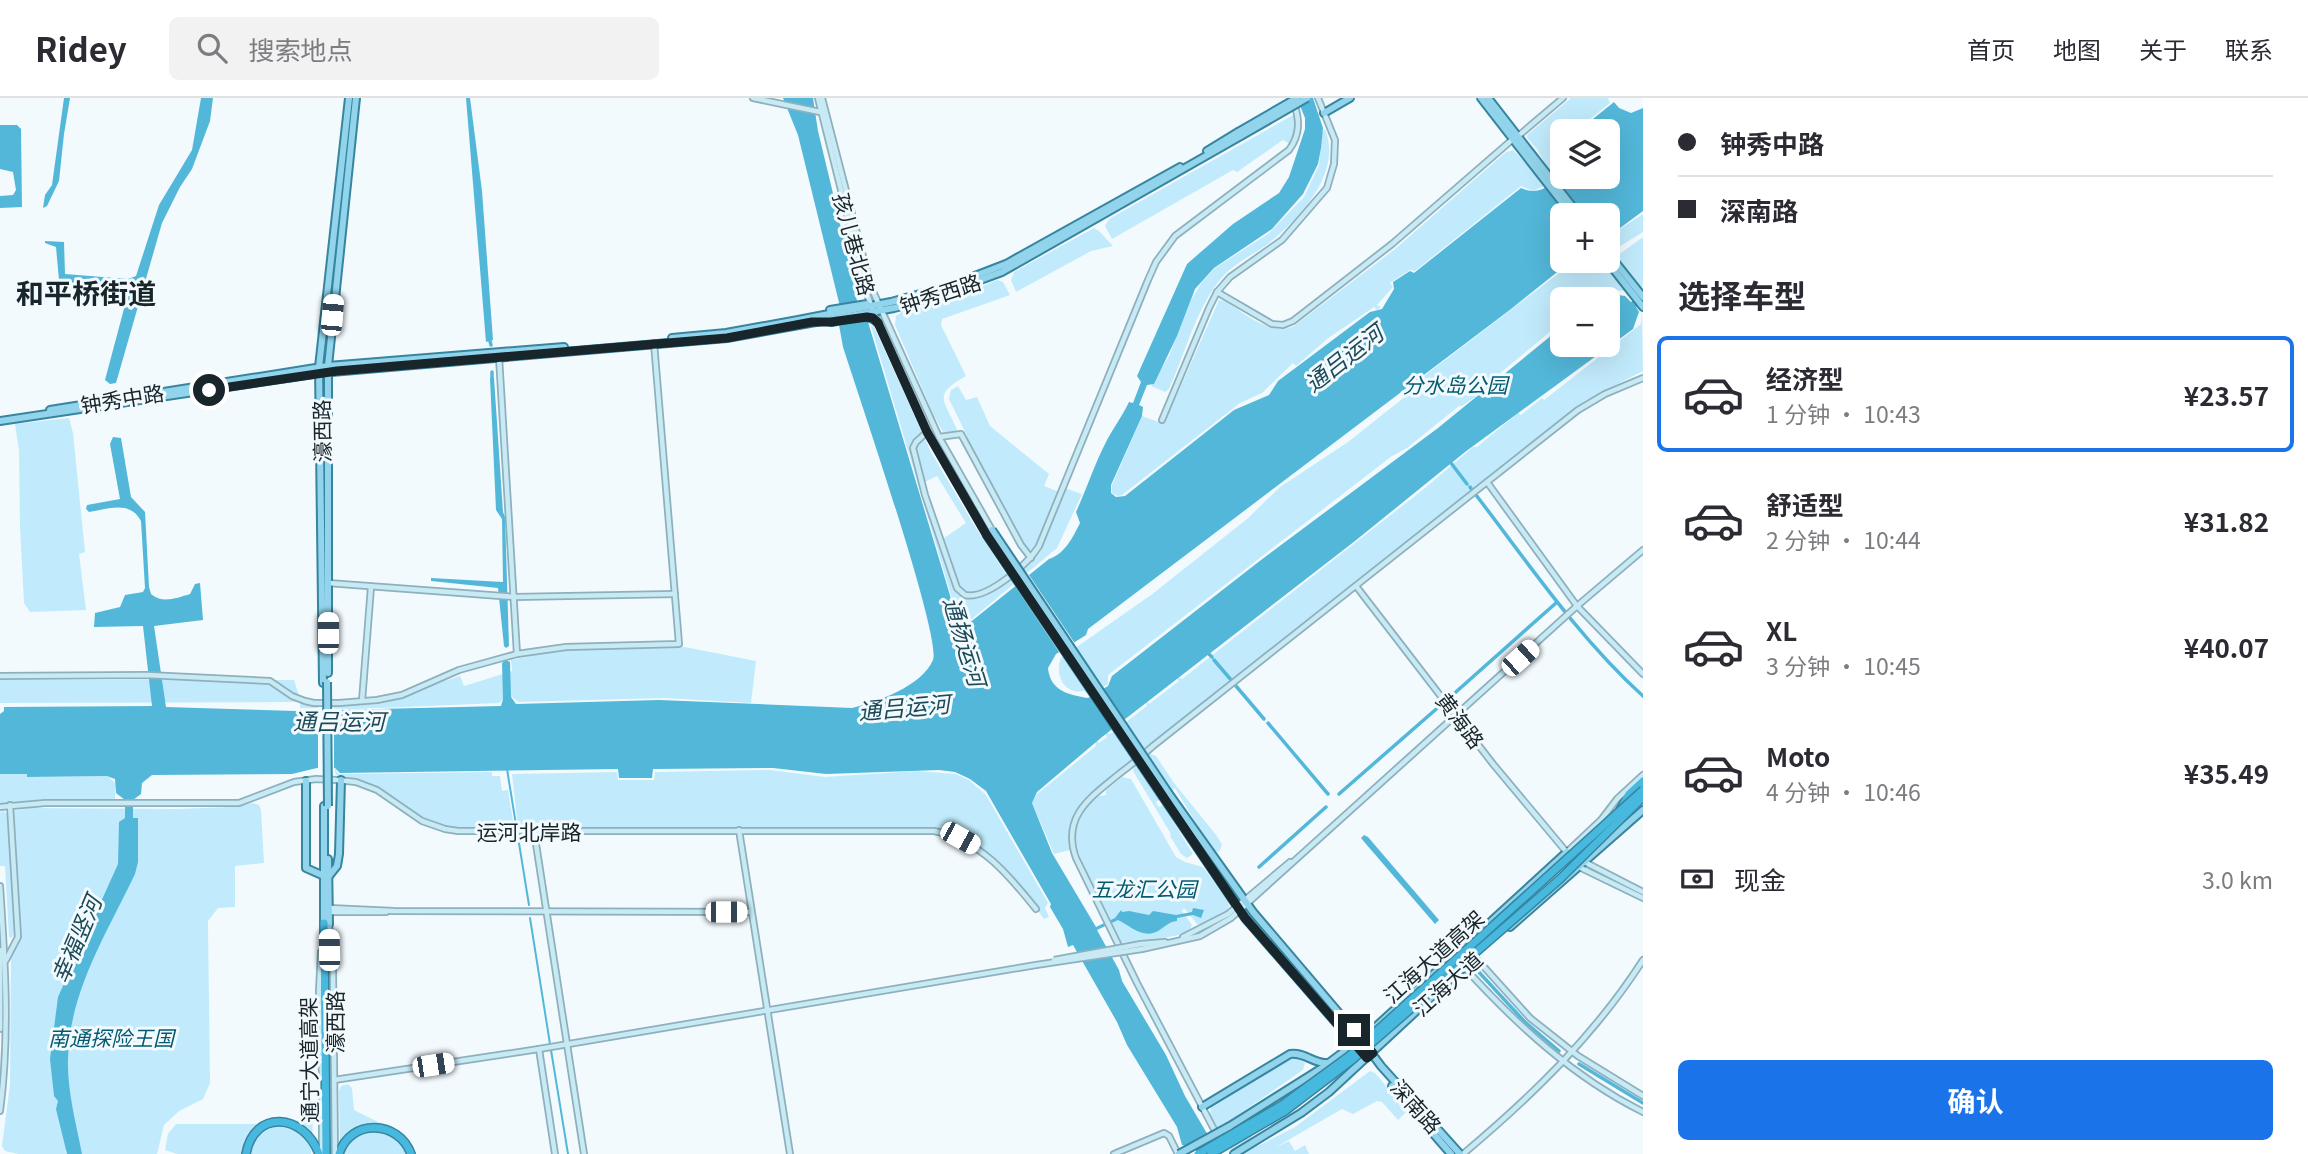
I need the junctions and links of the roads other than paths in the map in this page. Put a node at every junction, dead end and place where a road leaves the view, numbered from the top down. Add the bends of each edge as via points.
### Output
1 (349, 98) edge
2 (356, 98) edge
3 (753, 98) edge
4 (820, 98) edge
5 (1292, 98) edge
6 (1297, 98) edge
7 (1307, 98) edge
8 (1318, 98) edge
9 (1350, 98) edge
10 (1482, 98) edge
11 (1488, 98) edge
12 (1563, 98) edge
13 (822, 113) junction
14 (1324, 113) junction
15 (1239, 134) junction
16 (1514, 138) junction
17 (1534, 162) junction
18 (1563, 203) edge
19 (1569, 203) edge
20 (1620, 269) edge
21 (1618, 273) edge
22 (1217, 292) junction
23 (1639, 295) edge
24 (875, 306) junction
25 (1643, 307) edge
26 (859, 311) junction
27 (811, 320) junction
28 (878, 323) junction
29 (654, 343) junction
30 (499, 356) junction
31 (324, 369) junction
32 (1643, 379) edge
33 (0, 419) edge
34 (1162, 420) dead end
35 (927, 432) junction
36 (939, 437) junction
37 (1488, 482) junction
38 (989, 532) junction
39 (1643, 550) edge
40 (1031, 558) junction
41 (328, 583) junction
42 (1356, 586) junction
43 (371, 587) junction
44 (675, 594) junction
45 (515, 597) junction
46 (1575, 608) junction
47 (517, 654) junction
48 (1643, 674) edge
49 (0, 676) edge
50 (325, 682) junction
51 (362, 701) junction
52 (1457, 714) junction
53 (1643, 775) edge
54 (341, 780) junction
55 (306, 781) junction
56 (1643, 781) edge
57 (1643, 790) edge
58 (1166, 796) junction
59 (1642, 799) edge
60 (10, 805) junction
61 (0, 807) edge
62 (1643, 810) edge
63 (1618, 813) junction
64 (740, 830) junction
65 (534, 831) junction
66 (1567, 852) junction
67 (1581, 865) junction
68 (326, 877) junction
69 (0, 886) edge
70 (1643, 892) edge
71 (1643, 898) edge
72 (1246, 902) junction
73 (1239, 908) junction
74 (1036, 909) dead end
75 (328, 910) junction
76 (548, 911) junction
77 (751, 912) junction
78 (326, 924) junction
79 (18, 932) junction
80 (4, 939) junction
81 (0, 950) edge
82 (1475, 957) junction
83 (2, 960) edge
84 (1643, 960) edge
85 (1464, 967) junction
86 (768, 1010) junction
87 (0, 1029) edge
88 (1361, 1039) junction
89 (568, 1044) junction
90 (1354, 1044) junction
91 (540, 1049) junction
92 (1572, 1051) junction
93 (1304, 1055) junction
94 (1370, 1056) junction
95 (1332, 1061) junction
96 (1563, 1062) junction
97 (1309, 1077) junction
98 (334, 1080) junction
99 (1643, 1096) edge
100 (1202, 1107) junction
101 (1284, 1108) junction
102 (0, 1111) edge
103 (1643, 1112) edge
104 (246, 1154) edge
105 (329, 1154) edge
106 (411, 1154) edge
107 (555, 1154) edge
108 (584, 1154) edge
109 (790, 1154) edge
110 (1114, 1154) edge
111 (1179, 1154) edge
112 (1190, 1154) edge
113 (1198, 1154) edge
114 (1211, 1154) edge
115 (1219, 1154) edge
116 (1227, 1154) edge
117 (1234, 1154) edge
118 (1451, 1154) edge
119 (1461, 1154) edge

1 - 31 main road, 濠西路
2 - 31 main road, 濠西路
3 - 13 street
4 - 13 street, 孩儿巷北路
5 - 40 street via 1298,129 1289,150 1175,236 1156,262
6 - 15 main road, 钟秀西路, bridge
7 - 15 main road, 钟秀西路, bridge
8 - 14 street
9 - 14 main road
10 - 16 main road
11 - 16 main road
12 - 16 street
13 - 24 street, 孩儿巷北路
13 - 24 street, 孩儿巷北路
14 - 22 street via 1335,140 1335,164 1327,188 1282,240
15 - 24 main road, 钟秀西路 via 998,268
16 - 17 main road
16 - 22 street via 1293,321 1272,324
17 - 18 main road
17 - 19 main road
20 - 23 main road
21 - 23 main road
22 - 34 street
23 - 25 main road
24 - 26 main road, 钟秀西路
24 - 28 street, 孩儿巷北路
24 - 36 street, 孩儿巷北路
26 - 27 main road, 钟秀西路
26 - 28 main road
27 - 29 main road, 钟秀西路 via 727,338
27 - 31 main road, 钟秀西路 via 726,333
28 - 35 street, 孩儿巷北路
29 - 30 main road, 钟秀西路
29 - 44 street
30 - 31 main road, 钟秀西路
30 - 45 street
31 - 33 main road, 钟秀中路
31 - 41 main road, 濠西路
31 - 50 main road, 濠西路
32 - 37 street via 1578,410
35 - 38 street, 孩儿巷北路
35 - 40 street via 914,445 914,455 959,590 978,595
36 - 38 street, 孩儿巷北路
36 - 40 street via 961,433
37 - 42 street
37 - 46 street
38 - 58 main road, bridge
39 - 46 street
41 - 43 street
41 - 50 main road, 濠西路
42 - 52 street, 黄海路
42 - 100 street via 1153,746 1082,807 1073,825 1073,848
43 - 45 street
43 - 51 street
44 - 45 street
44 - 47 street via 679,644 566,647
45 - 47 street
46 - 48 street
46 - 52 street
47 - 51 street via 459,670 402,695
49 - 51 street via 147,675 270,681 314,703
50 - 68 main road, 濠西路, bridge
52 - 66 street, 黄海路
52 - 72 street
53 - 66 street
54 - 55 street, 运河北岸路
54 - 65 street, 运河北岸路 via 377,790 434,826 458,831
54 - 68 main road via 339,854 337,866
55 - 60 street, 运河北岸路 via 239,803
55 - 68 main road via 306,868
56 - 63 highway
57 - 63 highway, 江海大道高架, bridge
58 - 72 main road, 深南路
58 - 73 main road, 深南路
59 - 101 highway, 江海大道高架, bridge via 1550,887 1379,1037
60 - 61 street, 运河北岸路
60 - 79 street
62 - 67 main road, 江海大道
63 - 101 highway, 江海大道高架, bridge via 1349,1056
64 - 65 street, 运河北岸路
64 - 74 street, 运河北岸路 via 947,834 986,855
64 - 77 street
65 - 76 street
66 - 67 street, 黄海路
66 - 88 main road, 江海大道
67 - 70 street, 黄海路
67 - 71 street, 黄海路
67 - 82 main road, 江海大道
68 - 75 main road, 濠西路
68 - 78 main road, 濠西路
69 - 80 street
72 - 73 street
72 - 88 main road, 深南路
73 - 86 street, bridge via 1200,936
73 - 90 main road, 深南路
75 - 76 street
75 - 78 main road, 濠西路
76 - 77 street
76 - 89 street
77 - 86 street
78 - 98 street, 濠西路 via 333,971
78 - 105 highway, 通宁大道高架
78 - 105 street, 濠西路 via 319,991
79 - 80 street via 11,943
79 - 83 street via 15,945
80 - 83 street
81 - 83 street
82 - 85 main road, 江海大道
82 - 92 street via 1530,1018
83 - 87 street
83 - 102 street via 6,1042
84 - 92 street
85 - 94 main road, 江海大道
85 - 96 street via 1520,1026
86 - 89 street
86 - 109 street
88 - 90 main road, 江海大道
88 - 94 main road, 深南路
89 - 91 street
89 - 108 street
90 - 94 main road, 深南路
90 - 95 main road, 江海大道
91 - 98 street
91 - 107 street
92 - 96 street
92 - 99 street
93 - 95 main road via 1321,1063
93 - 97 main road via 1312,1065
93 - 100 main road via 1290,1054
94 - 117 main road, 江海大道 via 1301,1113
94 - 118 main road, 深南路
94 - 119 main road, 深南路
95 - 97 main road, 江海大道
96 - 103 street
96 - 119 street
97 - 111 main road, 江海大道, bridge
98 - 105 street, 濠西路
100 - 116 street
101 - 112 highway, bridge via 1262,1114
101 - 113 highway, 江海大道高架, bridge
101 - 114 highway, 江海大道高架, bridge
101 - 115 highway, bridge via 1270,1124
104 - 105 highway via 261,1128 281,1122 293,1123
105 - 106 highway via 354,1133 375,1127 397,1134
110 - 111 street via 1164,1133

